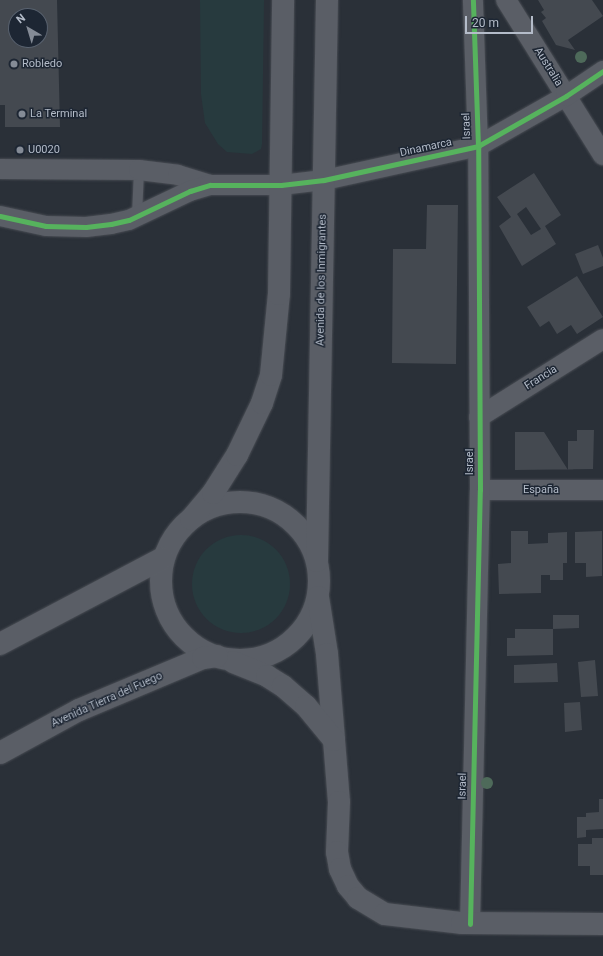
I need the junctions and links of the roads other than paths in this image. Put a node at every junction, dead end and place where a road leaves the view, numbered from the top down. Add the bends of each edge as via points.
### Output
1 (283, 0) edge
2 (326, 0) edge
3 (474, 0) edge
4 (506, 0) edge
5 (603, 71) edge
6 (566, 96) junction
7 (478, 146) junction
8 (603, 155) edge
9 (0, 169) edge
10 (139, 170) junction
11 (324, 180) junction
12 (210, 185) junction
13 (281, 185) junction
14 (0, 216) edge
15 (137, 216) junction
16 (603, 339) edge
17 (479, 417) junction
18 (480, 490) junction
19 (603, 490) edge
20 (191, 519) junction
21 (163, 558) junction
22 (317, 561) junction
23 (318, 597) junction
24 (0, 644) edge
25 (221, 657) junction
26 (334, 740) junction
27 (0, 753) edge
28 (470, 924) junction
29 (603, 924) edge

1 - 13 street
2 - 11 street, Avenida de los Inmigrantes
3 - 7 street, Israel
4 - 6 street, Australia
5 - 6 street, Dinamarca
6 - 7 street, Dinamarca
6 - 8 street, Australia
7 - 11 street, Dinamarca
7 - 17 street, Israel
9 - 10 street
10 - 12 street via 178,175
10 - 15 lane
11 - 13 street, Dinamarca
11 - 22 street, Avenida de los Inmigrantes
12 - 13 street, Dinamarca
12 - 15 street via 190,191
13 - 20 street via 278,315 271,375 262,403 237,455 213,493
14 - 15 street via 40,225 86,227 111,224
16 - 17 street, Francia
17 - 18 street, Israel
18 - 19 street, España
18 - 28 street, Israel
20 - 21 street via 179,530
20 - 22 street via 218,504 239,501 259,504 278,511 295,523 308,539
21 - 24 street
21 - 25 street via 161,587 170,618 180,633 193,644
22 - 23 street, Avenida de los Inmigrantes
23 - 25 street via 306,625 280,649 245,660
23 - 26 street via 327,654
25 - 26 street via 267,676 283,686 306,706
25 - 27 street, Avenida Tierra del Fuego via 203,658 79,710
26 - 28 street via 339,802 337,852 340,869 348,886 368,905 385,914
28 - 29 street

